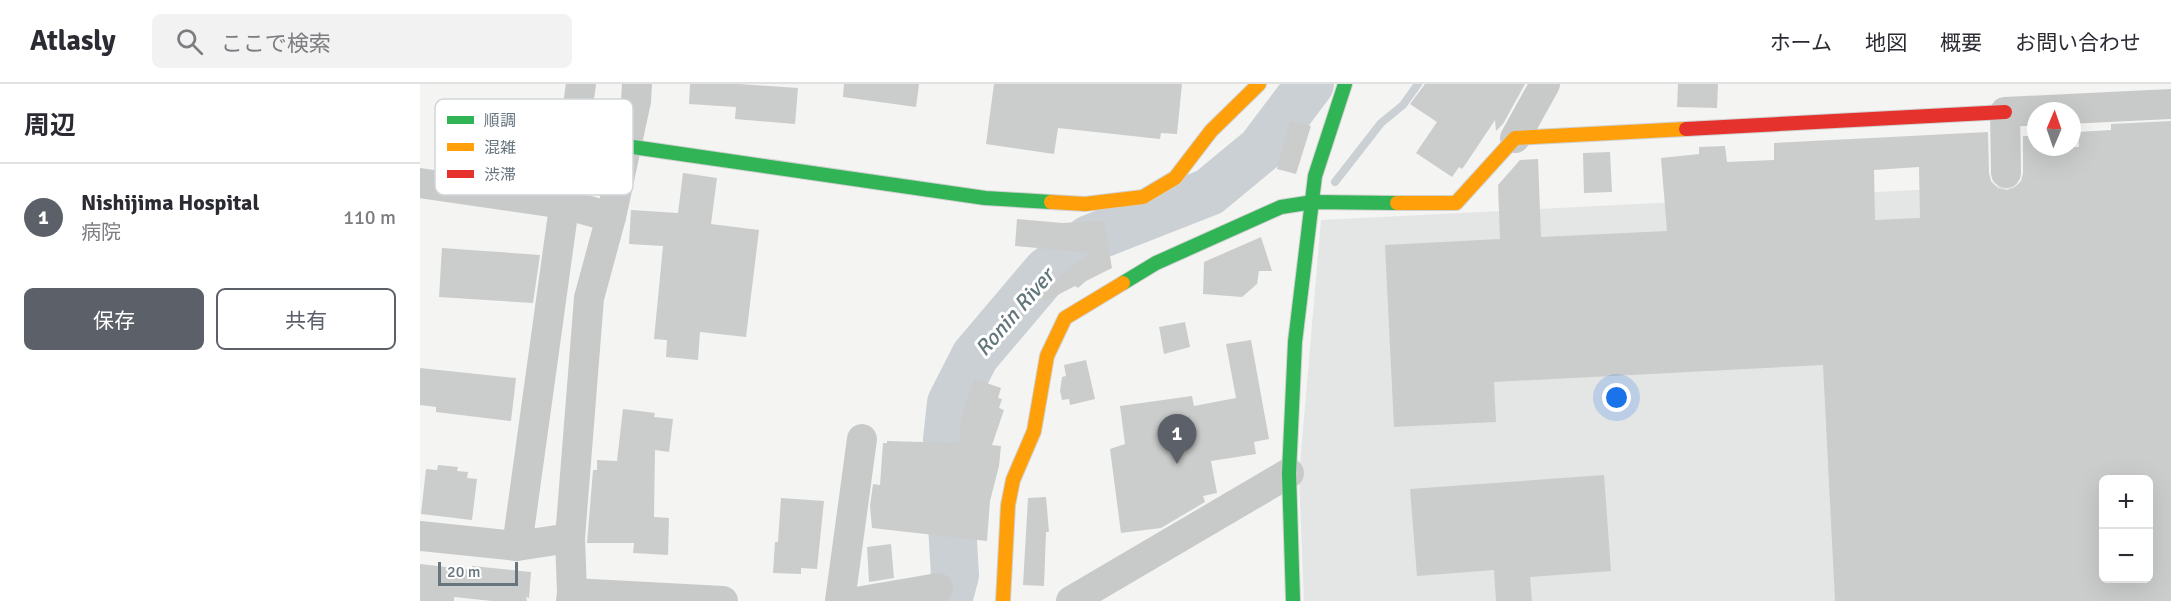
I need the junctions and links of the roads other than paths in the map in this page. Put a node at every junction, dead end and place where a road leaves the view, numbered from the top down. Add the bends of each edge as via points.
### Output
1 (581, 84) edge
2 (637, 84) edge
3 (1258, 84) edge
4 (1345, 84) edge
5 (1545, 84) edge
6 (579, 99) edge
7 (2171, 104) edge
8 (2005, 112) junction
9 (633, 114) edge
10 (1515, 138) junction
11 (633, 147) edge
12 (2006, 173) dead end
13 (420, 183) edge
14 (435, 185) edge
15 (502, 195) edge
16 (565, 195) edge
17 (616, 195) edge
18 (1312, 202) junction
19 (564, 204) junction
20 (611, 217) junction
21 (862, 439) dead end
22 (1288, 473) junction
23 (420, 536) edge
24 (570, 538) junction
25 (517, 546) junction
26 (938, 588) dead end
27 (572, 597) edge
28 (723, 601) edge
29 (840, 601) edge
30 (862, 601) edge
31 (1003, 601) edge
32 (1071, 601) edge
33 (1293, 601) edge

1 - 6 street
2 - 9 street
3 - 11 street via 1211,131 1175,178 1143,197 1085,204 985,198
4 - 18 street via 1315,176
5 - 10 street
7 - 8 street
8 - 10 street
8 - 12 street
10 - 18 street via 1456,203
13 - 14 street
15 - 19 street
16 - 19 street
17 - 20 street
18 - 22 street via 1295,342
18 - 31 street via 1281,207 1156,263 1065,318 1047,356 1034,431 1013,480
19 - 20 street
19 - 25 street
20 - 24 street via 589,298
21 - 29 street
22 - 32 street
22 - 33 street
23 - 25 street
24 - 25 street
24 - 27 street
26 - 30 street
27 - 28 street

